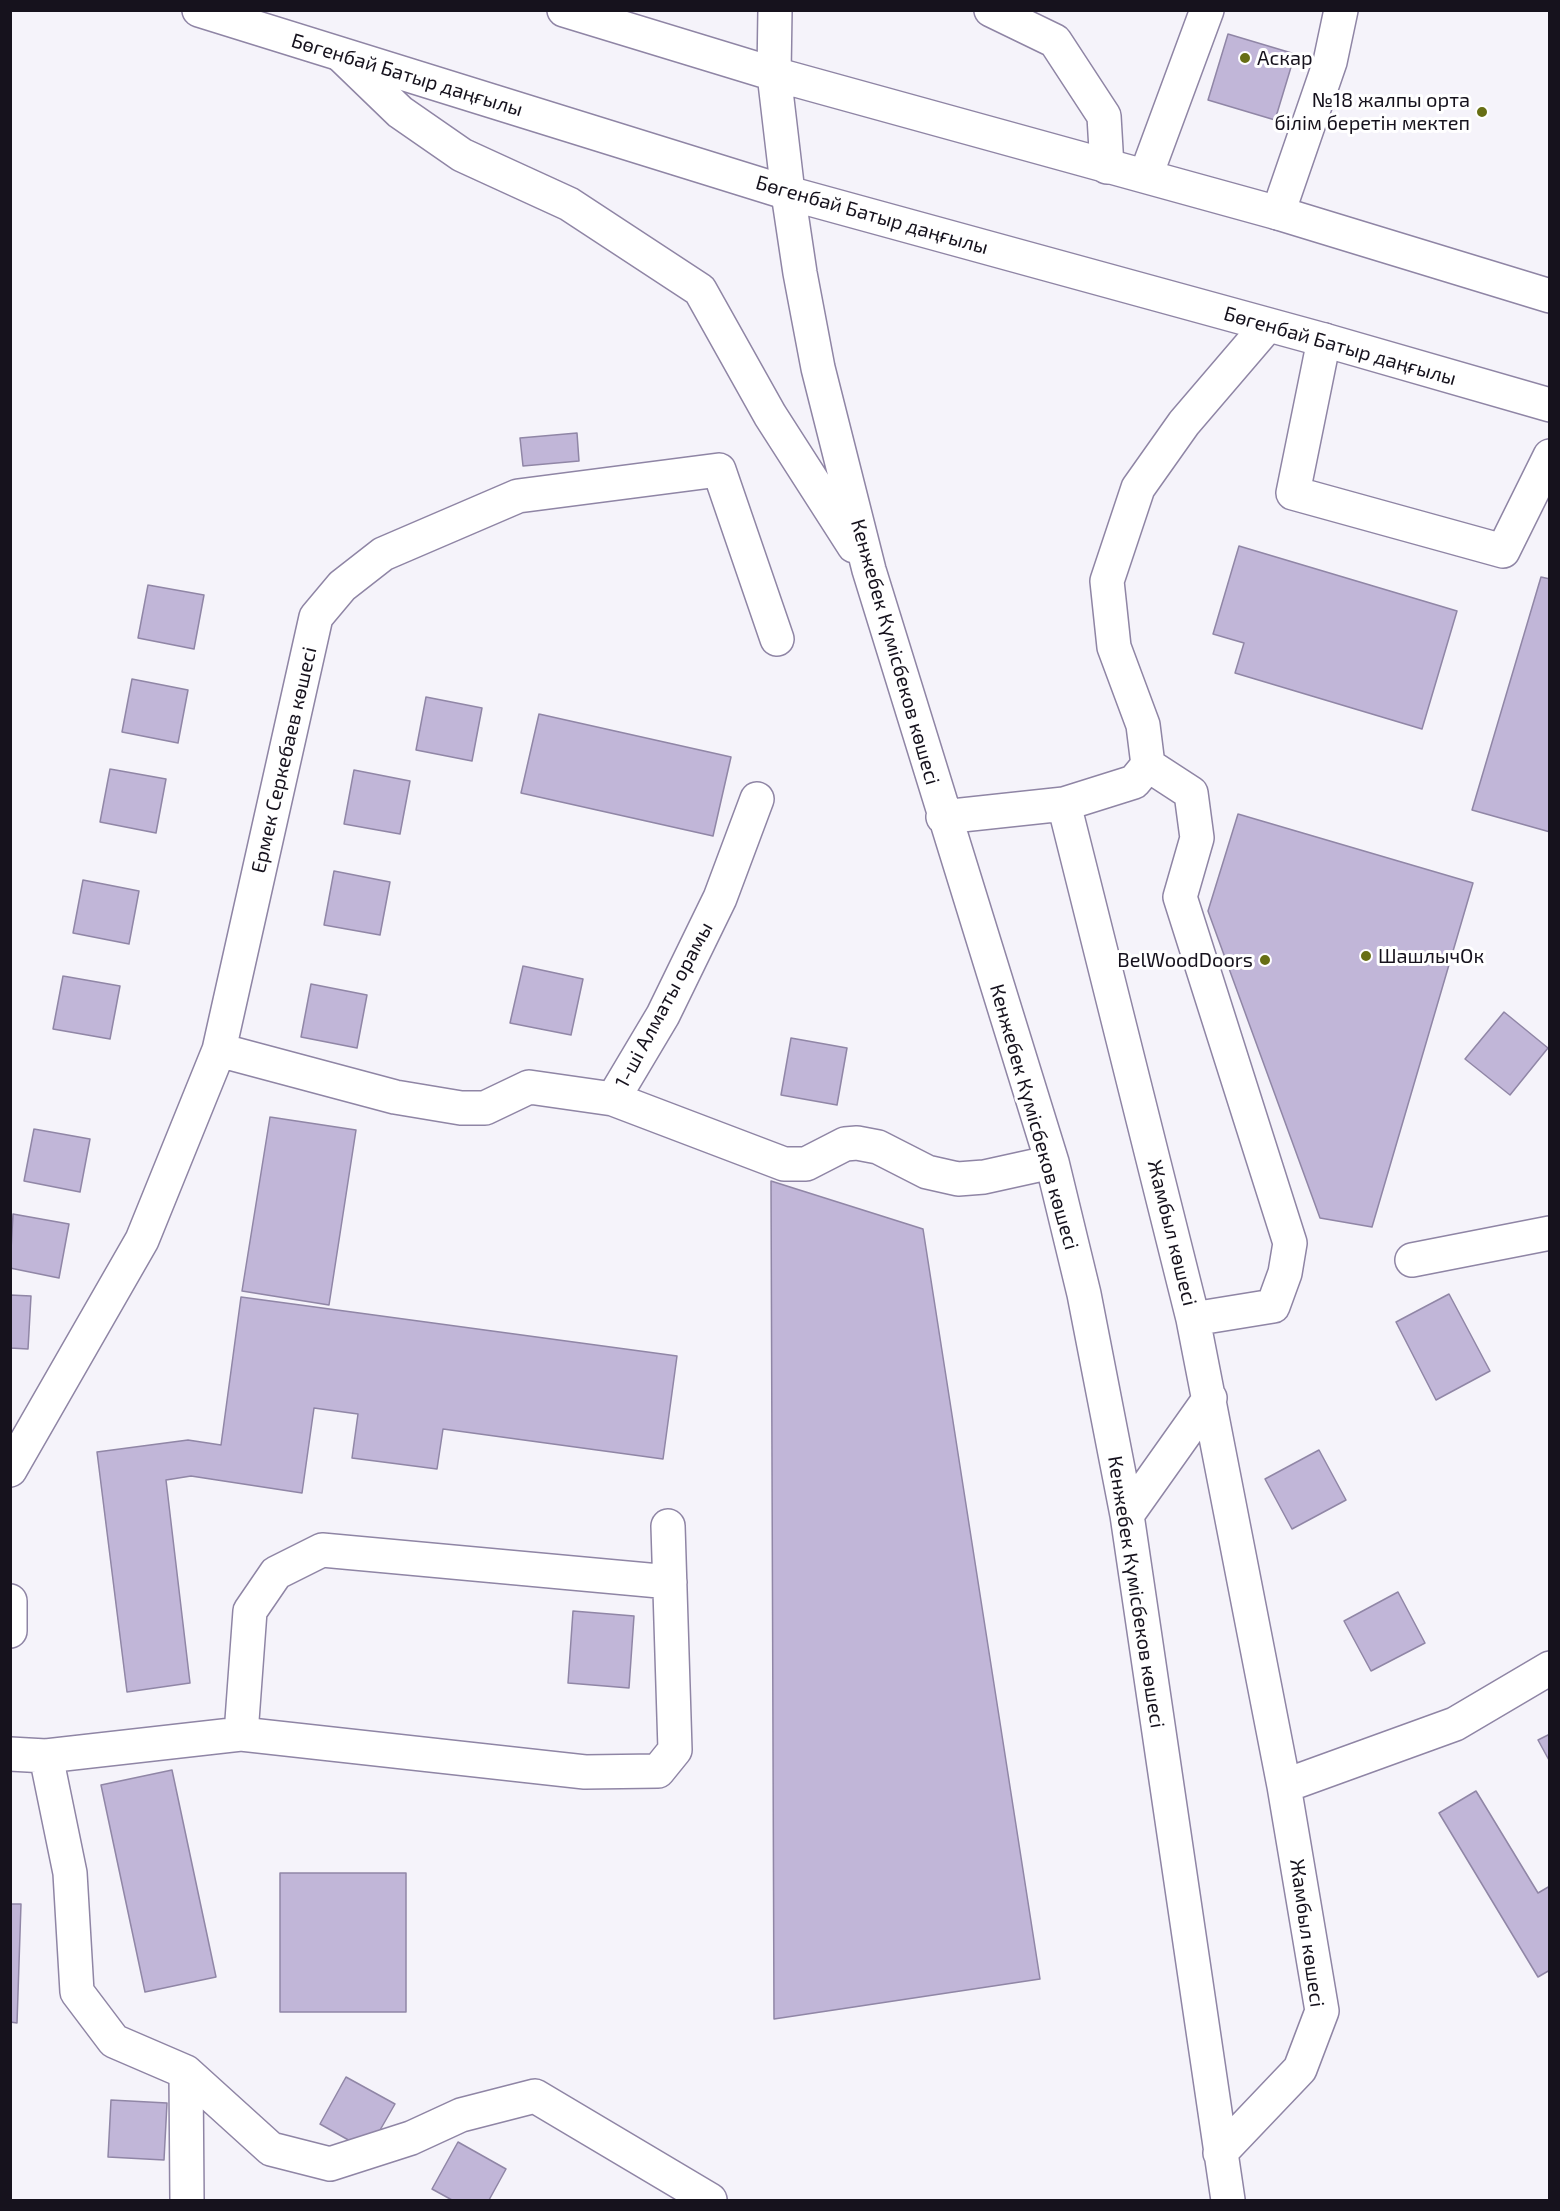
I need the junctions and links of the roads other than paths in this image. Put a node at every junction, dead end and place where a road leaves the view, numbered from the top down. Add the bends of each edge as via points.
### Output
1 (199, 10) edge
2 (564, 10) edge
3 (775, 10) edge
4 (991, 10) edge
5 (1207, 10) edge
6 (1341, 10) edge
7 (341, 55) junction
8 (774, 74) junction
9 (1107, 167) junction
10 (1146, 175) junction
11 (788, 193) junction
12 (1278, 213) junction
13 (1550, 296) edge
14 (1267, 326) junction
15 (1324, 340) junction
16 (1550, 405) edge
17 (1550, 456) edge
18 (869, 570) junction
19 (777, 639) dead end
20 (1148, 765) junction
21 (757, 799) dead end
22 (1064, 804) junction
23 (944, 817) junction
24 (219, 1050) junction
25 (613, 1099) junction
26 (1052, 1162) junction
27 (1550, 1233) edge
28 (1412, 1260) dead end
29 (1193, 1318) junction
30 (1210, 1398) junction
31 (10, 1470) edge
32 (1127, 1515) junction
33 (668, 1526) dead end
34 (670, 1582) junction
35 (10, 1601) edge
36 (10, 1631) edge
37 (1550, 1668) edge
38 (241, 1734) junction
39 (10, 1754) edge
40 (46, 1756) junction
41 (1284, 1786) junction
42 (186, 2072) junction
43 (1220, 2153) junction
44 (187, 2200) edge
45 (710, 2200) edge
46 (1228, 2200) edge

1 - 7 street, Бөгенбай Батыр даңғылы
2 - 8 street
3 - 8 street, Кенжебек Күмісбеков көшесі
4 - 9 street via 1055,41 1104,116
5 - 10 street
6 - 12 street via 1330,62
7 - 11 street, Бөгенбай Батыр даңғылы
7 - 18 street via 400,112 462,155 569,204 700,290 770,415
8 - 9 street
8 - 11 street, Кенжебек Күмісбеков көшесі
9 - 10 street
10 - 12 street
11 - 14 street, Бөгенбай Батыр даңғылы
11 - 18 street, Кенжебек Күмісбеков көшесі via 818,368
12 - 13 street
14 - 15 street, Бөгенбай Батыр даңғылы
14 - 20 street via 1184,423 1137,488 1107,581 1114,647 1143,725
15 - 16 street, Бөгенбай Батыр даңғылы
15 - 17 street via 1293,493 1503,551
18 - 23 street, Кенжебек Күмісбеков көшесі
19 - 24 street, Ермек Серкебаев көшесі via 718,470 518,496 383,555 342,586 316,617
20 - 22 street via 1134,782
20 - 29 street via 1191,793 1197,838 1180,897 1290,1243 1273,1306
21 - 25 street, 1-ші Алматы орамы via 720,898 663,1015
22 - 23 street
22 - 29 street, Жамбыл көшесі
23 - 26 street, Кенжебек Күмісбеков көшесі
24 - 25 street, 1-ші Алматы орамы via 395,1097 461,1108 485,1108 529,1087
24 - 31 street, Ермек Серкебаев көшесі via 142,1240
25 - 26 street via 784,1164 806,1164 845,1144 857,1143 878,1147 927,1172 958,1179
26 - 32 street, Кенжебек Күмісбеков көшесі via 1084,1294
27 - 28 street
29 - 30 street, Жамбыл көшесі
30 - 32 street
30 - 41 street, Жамбыл көшесі
32 - 43 street, Кенжебек Күмісбеков көшесі
33 - 34 street
34 - 38 street via 322,1550 276,1573 250,1611
34 - 38 street via 675,1750 658,1771 585,1772
35 - 36 street
37 - 41 street via 1455,1724
38 - 40 street
39 - 40 street
40 - 42 street via 70,1873 77,1992 114,2041
41 - 43 street, Жамбыл көшесі via 1322,2011 1300,2069
42 - 44 street
42 - 45 street via 271,2149 330,2164 411,2138 461,2115 535,2096
43 - 46 street, Кенжебек Күмісбеков көшесі

